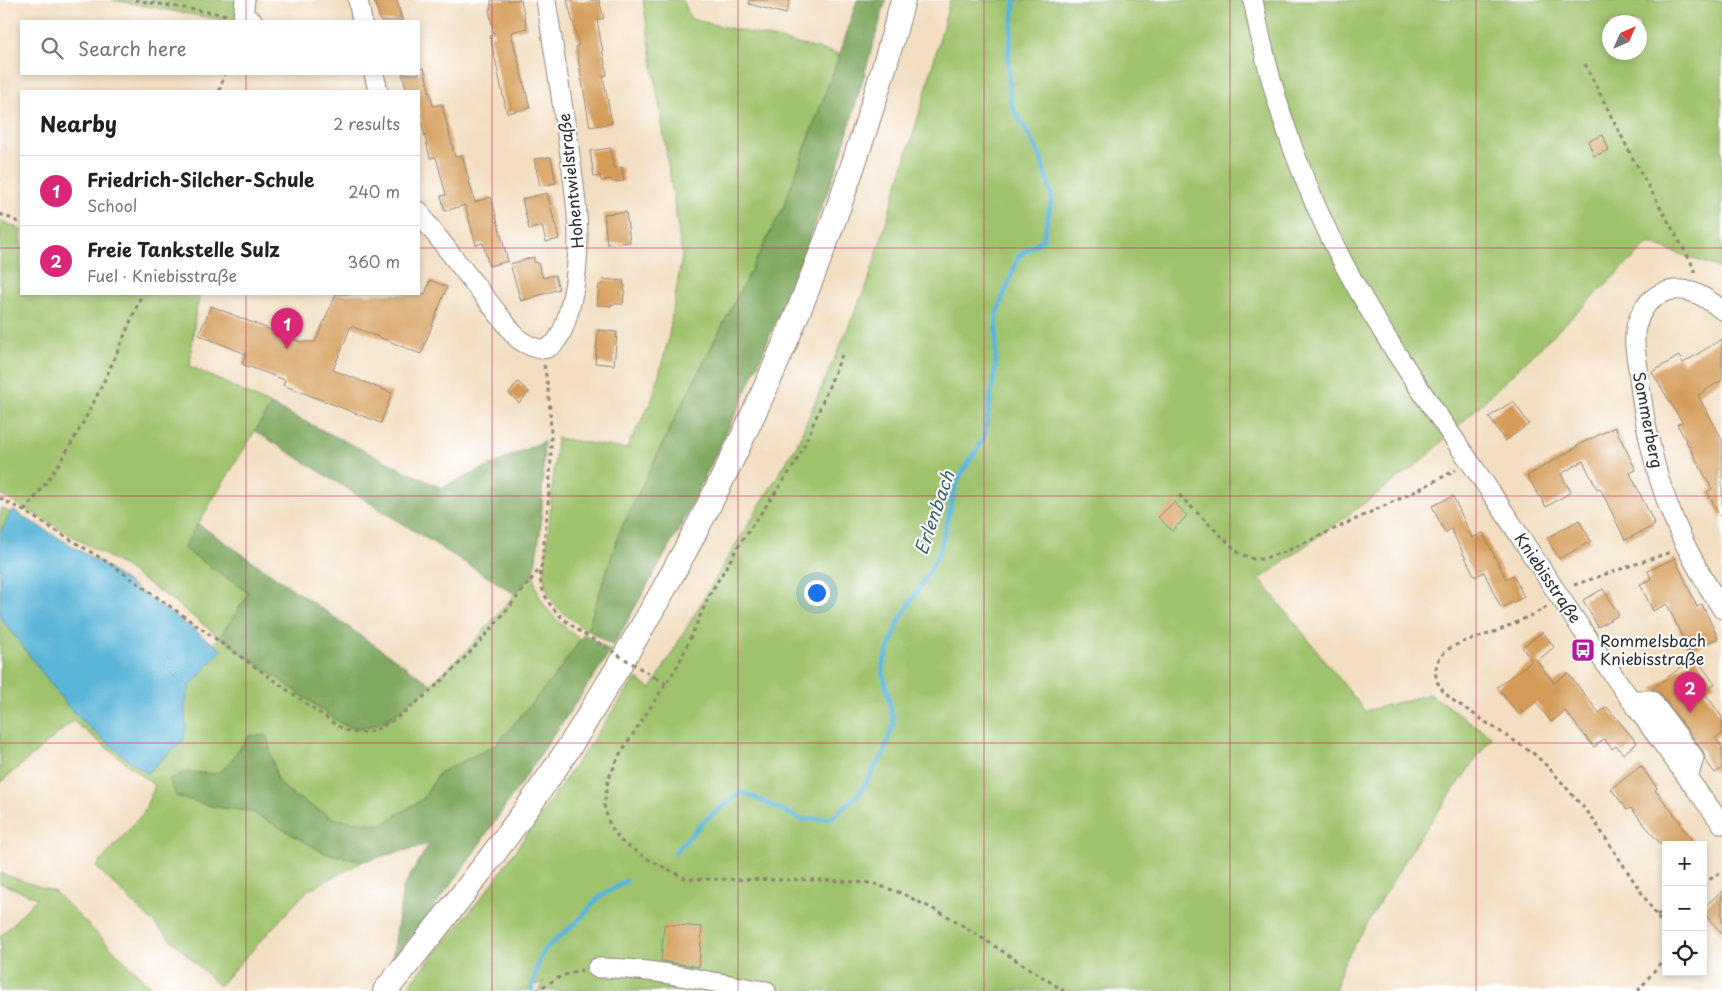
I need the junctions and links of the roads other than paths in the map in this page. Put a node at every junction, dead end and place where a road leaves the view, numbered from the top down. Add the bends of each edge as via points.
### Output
1 (358, 0) edge
2 (546, 0) edge
3 (903, 0) edge
4 (1253, 0) edge
5 (362, 20) edge
6 (374, 75) edge
7 (378, 90) edge
8 (420, 213) edge
9 (1722, 310) edge
10 (1722, 609) edge
11 (1722, 824) edge
12 (597, 968) road end
13 (385, 991) edge
14 (766, 991) edge

1 - 5 street
2 - 8 street, Hohentwielstraße via 572,170 579,256 563,331 554,345 541,350 517,338
3 - 13 main road via 865,130 817,266 787,343 701,522 647,620 561,760 478,875
4 - 11 street, Kniebisstraße via 1273,84 1307,183 1344,264 1371,312 1631,700
6 - 7 street
9 - 10 street, Sommerberg via 1692,291 1670,290 1649,302 1636,326 1645,422 1655,467 1686,547
12 - 14 street via 651,972

